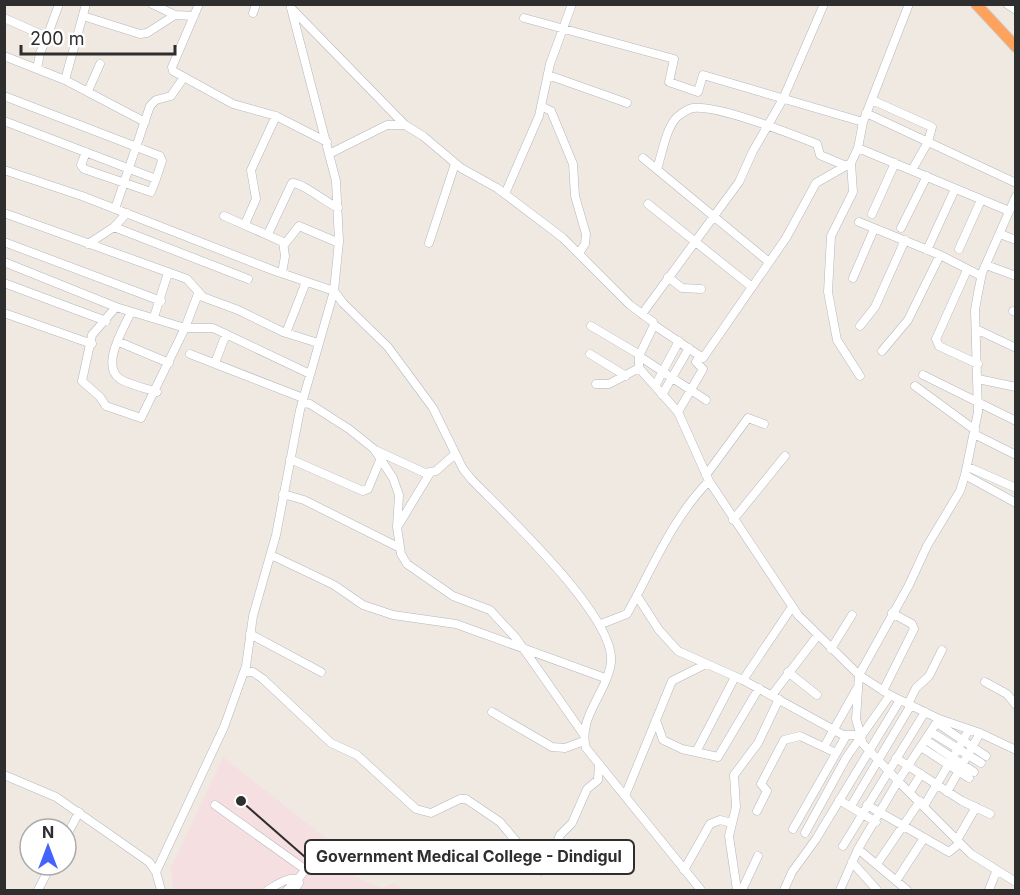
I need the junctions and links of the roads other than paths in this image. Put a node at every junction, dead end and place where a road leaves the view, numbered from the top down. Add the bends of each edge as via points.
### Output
1 (58, 4) edge
2 (152, 4) edge
3 (199, 4) edge
4 (572, 4) edge
5 (824, 4) edge
6 (909, 4) edge
7 (976, 4) edge
8 (985, 4) edge
9 (1007, 4) edge
10 (85, 5) edge
11 (290, 6) edge
12 (1016, 10) edge
13 (175, 15) junction
14 (83, 16) junction
15 (194, 16) junction
16 (4, 18) edge
17 (524, 18) dead end
18 (561, 29) junction
19 (47, 37) junction
20 (1016, 37) edge
21 (1016, 47) edge
22 (4, 56) edge
23 (100, 64) dead end
24 (37, 69) junction
25 (548, 75) junction
26 (184, 77) junction
27 (65, 80) junction
28 (88, 91) junction
29 (4, 96) edge
30 (783, 99) junction
31 (872, 100) junction
32 (627, 103) dead end
33 (541, 105) junction
34 (866, 113) junction
35 (276, 117) junction
36 (4, 121) edge
37 (145, 122) junction
38 (863, 122) junction
39 (405, 125) junction
40 (767, 125) junction
41 (327, 142) junction
42 (928, 142) junction
43 (136, 148) junction
44 (858, 148) junction
45 (86, 152) junction
46 (331, 153) junction
47 (643, 158) dead end
48 (895, 163) junction
49 (455, 164) junction
50 (848, 164) junction
51 (129, 168) junction
52 (657, 169) junction
53 (4, 170) edge
54 (912, 170) junction
55 (927, 176) junction
56 (156, 179) junction
57 (1016, 183) edge
58 (124, 184) junction
59 (955, 189) junction
60 (505, 194) junction
61 (1016, 196) edge
62 (981, 200) junction
63 (648, 204) dead end
64 (1012, 207) edge
65 (338, 208) junction
66 (115, 209) junction
67 (4, 213) edge
68 (127, 213) junction
69 (872, 214) dead end
70 (714, 215) junction
71 (224, 216) dead end
72 (859, 222) dead end
73 (245, 224) junction
74 (114, 227) junction
75 (901, 228) dead end
76 (874, 229) junction
77 (268, 234) junction
78 (1000, 234) junction
79 (694, 240) junction
80 (905, 240) junction
81 (1016, 240) edge
82 (4, 242) edge
83 (339, 243) junction
84 (429, 243) dead end
85 (88, 244) junction
86 (284, 245) junction
87 (959, 249) dead end
88 (927, 250) junction
89 (579, 253) junction
90 (940, 255) junction
91 (4, 262) edge
92 (769, 262) junction
93 (986, 265) junction
94 (967, 270) junction
95 (168, 273) junction
96 (282, 273) junction
97 (981, 276) junction
98 (1016, 276) edge
99 (668, 277) junction
100 (853, 278) dead end
101 (248, 279) dead end
102 (306, 282) junction
103 (4, 283) edge
104 (752, 287) junction
105 (700, 289) dead end
106 (334, 291) junction
107 (198, 294) junction
108 (161, 301) junction
109 (116, 307) junction
110 (131, 312) junction
111 (4, 313) edge
112 (642, 314) junction
113 (154, 317) junction
114 (106, 321) junction
115 (654, 325) junction
116 (591, 326) dead end
117 (860, 326) dead end
118 (185, 328) junction
119 (976, 329) junction
120 (286, 333) junction
121 (226, 334) junction
122 (679, 341) junction
123 (119, 342) junction
124 (318, 343) junction
125 (92, 344) junction
126 (689, 348) junction
127 (1016, 348) edge
128 (882, 351) dead end
129 (190, 354) dead end
130 (590, 354) dead end
131 (639, 356) junction
132 (700, 356) junction
133 (169, 363) junction
134 (215, 363) junction
135 (978, 364) junction
136 (639, 368) junction
137 (663, 372) junction
138 (310, 374) junction
139 (923, 375) dead end
140 (626, 376) junction
141 (860, 376) dead end
142 (672, 378) junction
143 (978, 379) junction
144 (596, 384) dead end
145 (655, 386) junction
146 (915, 386) dead end
147 (1016, 387) edge
148 (690, 390) junction
149 (157, 392) junction
150 (662, 395) junction
151 (706, 400) dead end
152 (302, 401) junction
153 (978, 401) junction
154 (678, 412) junction
155 (1016, 421) edge
156 (764, 424) dead end
157 (975, 432) junction
158 (374, 449) junction
159 (455, 453) junction
160 (1016, 455) edge
161 (785, 456) dead end
162 (381, 458) junction
163 (290, 459) junction
164 (966, 471) junction
165 (430, 473) junction
166 (708, 478) junction
167 (1016, 488) edge
168 (283, 494) junction
169 (1016, 503) edge
170 (733, 520) junction
171 (397, 527) junction
172 (400, 548) junction
173 (271, 555) junction
174 (637, 596) junction
175 (792, 607) junction
176 (892, 613) junction
177 (852, 615) dead end
178 (601, 624) junction
179 (250, 634) junction
180 (818, 635) junction
181 (521, 646) junction
182 (831, 649) junction
183 (942, 650) dead end
184 (706, 664) junction
185 (244, 672) junction
186 (321, 672) dead end
187 (788, 672) junction
188 (859, 675) junction
189 (605, 678) junction
190 (739, 678) junction
191 (985, 682) dead end
192 (759, 688) junction
193 (857, 689) junction
194 (886, 693) junction
195 (817, 695) dead end
196 (775, 697) junction
197 (900, 700) junction
198 (910, 704) junction
199 (1016, 705) edge
200 (492, 712) dead end
201 (925, 712) junction
202 (656, 718) junction
203 (938, 721) junction
204 (833, 729) junction
205 (969, 730) junction
206 (931, 732) junction
207 (980, 733) junction
208 (846, 736) junction
209 (861, 736) junction
210 (584, 738) junction
211 (963, 741) junction
212 (923, 743) junction
213 (972, 746) junction
214 (824, 747) junction
215 (868, 749) junction
216 (958, 749) junction
217 (1016, 750) edge
218 (696, 752) junction
219 (836, 753) junction
220 (967, 754) junction
221 (986, 756) dead end
222 (896, 758) junction
223 (953, 758) junction
224 (879, 760) junction
225 (981, 763) dead end
226 (599, 764) junction
227 (909, 765) junction
228 (948, 766) junction
229 (960, 767) junction
230 (888, 770) junction
231 (921, 774) junction
232 (972, 775) dead end
233 (4, 776) edge
234 (898, 781) junction
235 (936, 785) junction
236 (910, 792) junction
237 (947, 792) junction
238 (625, 796) junction
239 (839, 800) junction
240 (922, 803) junction
241 (215, 805) dead end
242 (867, 805) junction
243 (851, 806) junction
244 (976, 807) junction
245 (757, 811) dead end
246 (79, 812) junction
247 (881, 812) junction
248 (863, 813) junction
249 (990, 814) dead end
250 (76, 817) edge
251 (876, 822) junction
252 (732, 823) junction
253 (904, 825) junction
254 (793, 829) dead end
255 (805, 833) dead end
256 (924, 838) junction
257 (958, 841) junction
258 (843, 846) dead end
259 (858, 849) junction
260 (758, 856) dead end
261 (315, 858) dead end
262 (852, 862) junction
263 (877, 864) junction
264 (306, 870) junction
265 (684, 870) junction
266 (156, 872) junction
267 (996, 872) junction
268 (45, 877) edge
269 (298, 879) junction
270 (896, 881) junction
271 (1016, 882) edge
272 (38, 891) edge
273 (161, 891) edge
274 (268, 891) edge
275 (287, 891) edge
276 (294, 891) edge
277 (701, 891) edge
278 (737, 891) edge
279 (742, 891) edge
280 (784, 891) edge
281 (840, 891) edge
282 (877, 891) edge
283 (907, 891) edge
284 (989, 891) edge

1 - 19 street
2 - 13 street
3 - 15 street
4 - 18 street
5 - 30 street
6 - 31 street
7 - 21 highway
8 - 20 highway
9 - 12 street
10 - 14 street
11 - 39 street
11 - 41 street
13 - 14 street via 140,34
13 - 15 street
14 - 27 street
15 - 26 street via 171,67
16 - 19 street
17 - 18 street
18 - 25 street
18 - 30 street via 674,59 669,82 698,92 704,75
19 - 24 street
22 - 24 street
23 - 28 street
24 - 27 street
25 - 32 street
25 - 33 street
26 - 35 street via 233,104
26 - 37 street via 171,96 152,103
27 - 28 street
28 - 37 street
29 - 43 street
30 - 38 street
30 - 40 street
31 - 34 street
31 - 42 street via 932,126
33 - 60 street
33 - 89 street via 551,111 573,164 575,196 586,234
34 - 38 street
34 - 42 street
35 - 41 street
35 - 73 street via 251,170 256,199
36 - 45 street
37 - 43 street
38 - 44 street
39 - 46 street via 387,125
39 - 49 street
40 - 50 street via 817,144 820,155
40 - 52 street via 717,111 687,109 674,121
40 - 70 street via 739,182
41 - 46 street
42 - 54 street
42 - 57 street
43 - 51 street
43 - 56 street via 161,158
44 - 48 street
44 - 50 street
45 - 51 street
45 - 58 street via 81,167
46 - 65 street
47 - 52 street
48 - 54 street
48 - 69 street
49 - 60 street
49 - 84 street
50 - 92 street via 816,183
50 - 141 street via 853,192 831,236 828,292 837,340
51 - 56 street
51 - 58 street
52 - 70 street
53 - 66 street
54 - 55 street
55 - 59 street
55 - 75 street
56 - 58 street via 149,193
58 - 66 street
59 - 62 street
59 - 88 street
60 - 89 street
61 - 64 street
62 - 64 street
62 - 87 street
63 - 79 street
64 - 78 street
65 - 77 street via 301,184 292,183
65 - 83 street
66 - 68 street
67 - 85 street
68 - 74 street
68 - 96 street
70 - 79 street
70 - 92 street
71 - 73 street
72 - 76 street
73 - 77 street
74 - 85 street
74 - 101 street
76 - 80 street
76 - 100 street
77 - 86 street
78 - 81 street
78 - 93 street
79 - 99 street
79 - 104 street
80 - 88 street
80 - 117 street via 875,307
82 - 108 street
83 - 86 street via 299,226
83 - 106 street
85 - 95 street
86 - 96 street
88 - 90 street
89 - 112 street
90 - 94 street
90 - 128 street via 908,320
91 - 109 street
92 - 104 street
93 - 97 street
93 - 98 street
94 - 97 street
94 - 135 street via 936,339 939,346
95 - 107 street via 191,282
95 - 108 street
96 - 102 street
97 - 119 street
99 - 105 street via 682,288
99 - 112 street
102 - 106 street
102 - 120 street
103 - 114 street
104 - 132 street via 703,358
106 - 124 street
106 - 159 street via 388,347 433,408
107 - 118 street
107 - 120 street
108 - 113 street
109 - 110 street
109 - 114 street
110 - 113 street
110 - 123 street
111 - 125 street
112 - 115 street
113 - 118 street
114 - 125 street via 95,330
115 - 122 street
115 - 131 street
116 - 131 street
118 - 121 street via 209,327
118 - 133 street
119 - 127 street
119 - 135 street
120 - 124 street
121 - 134 street
121 - 138 street
122 - 126 street
122 - 137 street
123 - 133 street
123 - 149 street via 111,364 116,375
124 - 138 street
125 - 149 street via 82,381 106,406 141,418
126 - 132 street
126 - 142 street
129 - 134 street
130 - 140 street
131 - 136 street
131 - 137 street
132 - 148 street via 696,362 703,369
133 - 149 street
134 - 152 street
135 - 143 street
136 - 140 street
136 - 145 street
137 - 142 street
137 - 145 street
138 - 152 street
139 - 153 street
140 - 144 street via 609,384
142 - 148 street
142 - 150 street
143 - 147 street
143 - 153 street
145 - 150 street
146 - 157 street
148 - 151 street
148 - 154 street
150 - 154 street
152 - 158 street
152 - 163 street
153 - 155 street
153 - 157 street
154 - 166 street
156 - 166 street via 748,418
157 - 160 street
157 - 164 street
158 - 162 street
158 - 165 street
159 - 165 street
159 - 178 street via 472,480 548,558
161 - 170 street
162 - 163 street via 369,489 363,491
162 - 171 street via 399,495
163 - 168 street
164 - 167 street
164 - 169 street
164 - 176 street via 960,491
165 - 171 street
166 - 170 street
166 - 174 street via 675,525
168 - 172 street via 304,500
168 - 173 street
170 - 175 street
171 - 172 street
172 - 181 street via 407,564 453,596 490,610
173 - 179 street
173 - 181 street via 334,585 363,605 393,615 442,620
174 - 178 street via 627,614
174 - 184 street via 678,651
175 - 180 street
175 - 190 street
176 - 188 street
176 - 194 street via 914,629
177 - 182 street
178 - 189 street via 609,641 611,662
179 - 185 street
179 - 186 street
180 - 182 street
180 - 187 street
181 - 189 street
181 - 210 street
182 - 188 street
183 - 198 street
184 - 190 street
184 - 202 street via 672,681
185 - 226 street via 263,678 331,743 357,755 416,809 430,813 466,799 484,810 520,844 541,871 549,863 560,835 572,823 587,789 597,780
185 - 266 street via 224,728
187 - 195 street
187 - 196 street
188 - 193 street
188 - 194 street
189 - 210 street
190 - 192 street
190 - 218 street
191 - 199 street via 1007,694
192 - 196 street
192 - 218 street via 722,755 714,758
193 - 204 street
193 - 209 street via 856,719
194 - 197 street
194 - 209 street
196 - 204 street
196 - 252 street via 758,743 734,775 736,807
197 - 198 street
197 - 215 street
198 - 201 street
198 - 224 street
200 - 210 street via 552,747 565,747
201 - 203 street
201 - 222 street
202 - 218 street via 663,740
202 - 238 street
203 - 205 street
203 - 206 street
203 - 211 street
204 - 208 street
204 - 214 street
205 - 207 street
205 - 211 street
206 - 212 street
206 - 216 street
207 - 213 street
207 - 217 street
208 - 209 street
208 - 219 street
209 - 215 street
209 - 255 street
210 - 226 street
211 - 213 street
211 - 216 street
212 - 223 street
212 - 227 street
212 - 228 street
213 - 220 street
213 - 221 street
214 - 219 street
214 - 245 street via 800,736 784,740 761,784 767,791
215 - 224 street
215 - 239 street
216 - 220 street
216 - 223 street
219 - 254 street
220 - 225 street
220 - 229 street
222 - 227 street
222 - 230 street
223 - 228 street
223 - 229 street
224 - 230 street
224 - 243 street
226 - 238 street
227 - 231 street
227 - 234 street
228 - 229 street
228 - 235 street
229 - 232 street
229 - 237 street
230 - 234 street
230 - 242 street
231 - 235 street
231 - 236 street
233 - 246 street via 56,797
234 - 236 street
234 - 247 street
235 - 237 street
235 - 240 street
236 - 240 street
237 - 244 street
238 - 265 street
239 - 243 street
239 - 280 street
240 - 253 street
240 - 257 street
241 - 264 street
242 - 247 street
242 - 248 street
243 - 248 street
244 - 249 street
244 - 257 street
246 - 250 street
246 - 266 street via 149,862
247 - 251 street
247 - 253 street
248 - 251 street
248 - 258 street
251 - 259 street
252 - 265 street via 720,820 710,824
252 - 278 street via 729,836
253 - 256 street
253 - 263 street
256 - 257 street via 949,852
256 - 270 street
257 - 267 street
259 - 262 street
259 - 263 street
260 - 279 street
261 - 264 street
262 - 281 street
262 - 282 street
263 - 270 street
264 - 269 street
265 - 277 street
266 - 273 street
267 - 271 street
267 - 284 street
268 - 272 street
269 - 274 street via 281,882
269 - 275 street
269 - 276 street
270 - 283 street

